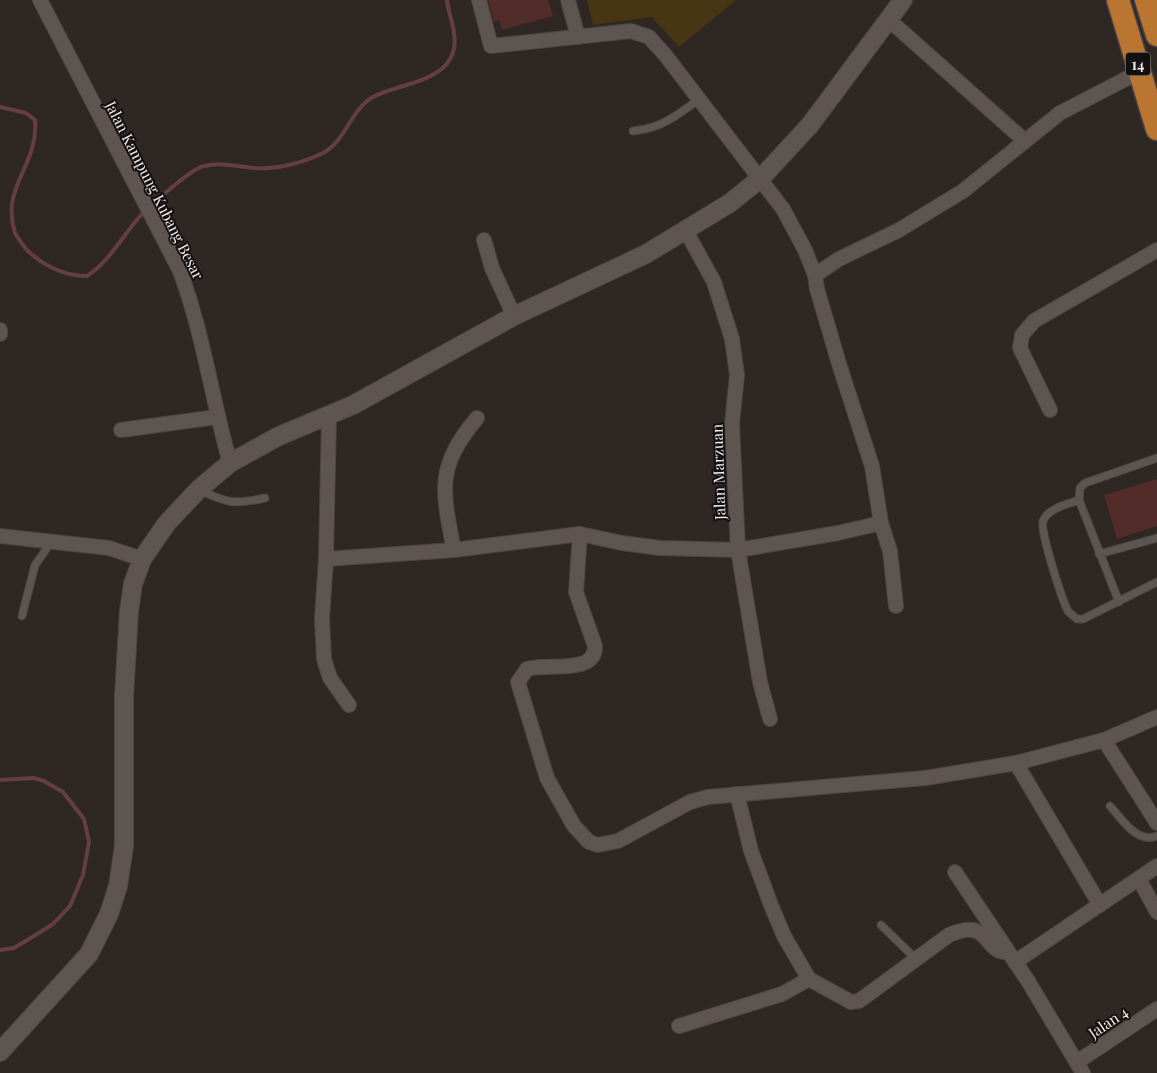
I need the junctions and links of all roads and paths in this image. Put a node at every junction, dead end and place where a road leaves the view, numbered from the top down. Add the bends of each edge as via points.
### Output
1 (40, 0) edge
2 (479, 0) edge
3 (568, 0) edge
4 (903, 0) edge
5 (1118, 0) edge
6 (1146, 0) edge
7 (888, 20) junction
8 (578, 36) junction
9 (1157, 36) edge
10 (1140, 71) junction
11 (699, 98) junction
12 (1157, 129) edge
13 (633, 132) dead end
14 (1025, 141) junction
15 (761, 178) junction
16 (686, 231) junction
17 (484, 240) dead end
18 (1157, 250) edge
19 (815, 275) junction
20 (514, 316) junction
21 (1050, 410) dead end
22 (329, 416) junction
23 (217, 417) junction
24 (478, 418) dead end
25 (121, 430) dead end
26 (1157, 458) edge
27 (230, 463) junction
28 (199, 489) junction
29 (265, 498) dead end
30 (1079, 500) junction
31 (881, 523) junction
32 (580, 534) junction
33 (0, 536) edge
34 (1157, 538) edge
35 (52, 541) junction
36 (454, 550) junction
37 (738, 550) junction
38 (1099, 554) junction
39 (326, 559) junction
40 (142, 560) junction
41 (1157, 582) edge
42 (1120, 602) junction
43 (896, 606) dead end
44 (22, 616) dead end
45 (349, 705) dead end
46 (1157, 717) edge
47 (770, 719) dead end
48 (1104, 740) junction
49 (1016, 763) junction
50 (736, 794) junction
51 (1110, 806) dead end
52 (1157, 823) edge
53 (1157, 836) edge
54 (1157, 866) edge
55 (955, 872) dead end
56 (1139, 879) junction
57 (1100, 905) junction
58 (1157, 912) edge
59 (881, 924) dead end
60 (1012, 957) junction
61 (916, 958) junction
62 (809, 979) junction
63 (1157, 1009) edge
64 (679, 1026) dead end
65 (0, 1052) edge
66 (1080, 1068) edge

1 - 23 street, Jalan Kampung Kubang Besar via 180,271 190,297
2 - 8 street via 491,46
3 - 8 street
4 - 7 street
5 - 10 highway, 14
6 - 9 highway, 14
7 - 14 street
7 - 15 street via 810,125
8 - 11 street via 631,31 643,34 666,56
10 - 12 highway, 14
10 - 14 street via 1060,113
11 - 13 lane via 665,123 650,130
11 - 15 street
14 - 19 street via 963,190 899,230 839,258
15 - 16 street
15 - 19 street via 795,229
16 - 20 street via 646,254
16 - 37 street, Jalan Marzuan via 714,282 732,339 737,375 732,424
17 - 20 street via 492,268
18 - 21 street via 1034,320 1026,328 1019,341 1020,348
19 - 31 street via 872,466
20 - 22 street
22 - 27 street via 279,436
22 - 39 street
23 - 25 street
23 - 27 street, Jalan Kampung Kubang Besar
24 - 36 street via 462,436 446,470 445,499
26 - 30 lane via 1085,483 1080,488
27 - 28 street
28 - 29 lane via 240,504
28 - 40 street via 167,523
30 - 38 lane
30 - 42 lane via 1050,512 1043,522 1044,536 1064,600 1069,612 1077,619
31 - 37 street
31 - 43 street via 890,551
32 - 36 street
32 - 37 street via 660,548
32 - 50 street via 576,592 596,654 583,664 527,669 518,682 547,778 574,826 589,842 609,844 690,802 708,796
33 - 35 street
34 - 38 lane
35 - 40 street via 109,548
35 - 44 lane via 35,565
36 - 39 street
37 - 47 street, Jalan Marzuan via 760,682
38 - 42 lane
39 - 45 street via 322,618 324,659 330,678
40 - 65 street via 133,584 126,639 124,846 114,899 89,954
41 - 42 lane
46 - 48 street
48 - 49 street
48 - 52 street
49 - 50 street via 925,778
49 - 57 street
50 - 62 street via 751,851 771,906
51 - 53 lane via 1139,836
54 - 56 street
55 - 60 street
56 - 57 street
56 - 58 street
57 - 60 street
59 - 61 lane
60 - 61 street via 997,950 983,934 963,928
60 - 66 street
61 - 62 street via 855,1002
62 - 64 street via 782,994
63 - 66 street, Jalan 4

